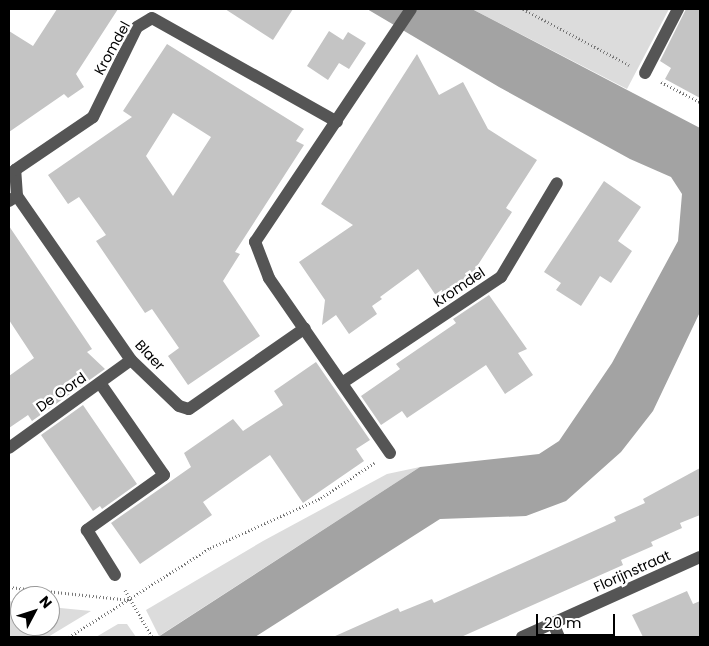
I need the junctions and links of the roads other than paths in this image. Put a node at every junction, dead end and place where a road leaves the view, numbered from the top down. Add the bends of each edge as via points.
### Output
1 (411, 9) edge
2 (678, 9) edge
3 (645, 73) road end
4 (337, 122) junction
5 (557, 183) dead end
6 (13, 198) edge
7 (305, 328) junction
8 (131, 360) junction
9 (100, 383) junction
10 (342, 383) junction
11 (9, 448) edge
12 (390, 453) road end
13 (700, 557) edge
14 (115, 575) road end
15 (553, 623) junction
16 (522, 637) edge
17 (559, 637) edge

1 - 4 street
2 - 3 street
4 - 6 street, Kromdel via 152,18 137,27 93,117 14,170
4 - 7 street via 254,242 269,278
5 - 10 street, Kromdel via 501,277
6 - 8 street, Blaer
7 - 8 street, Blaer via 189,409 178,406
7 - 10 street
8 - 9 street, De Oord
9 - 11 street, De Oord
9 - 14 street via 164,475 87,530
10 - 12 street
13 - 15 street, Florijnstraat
15 - 16 street, Florijnstraat
15 - 17 street

